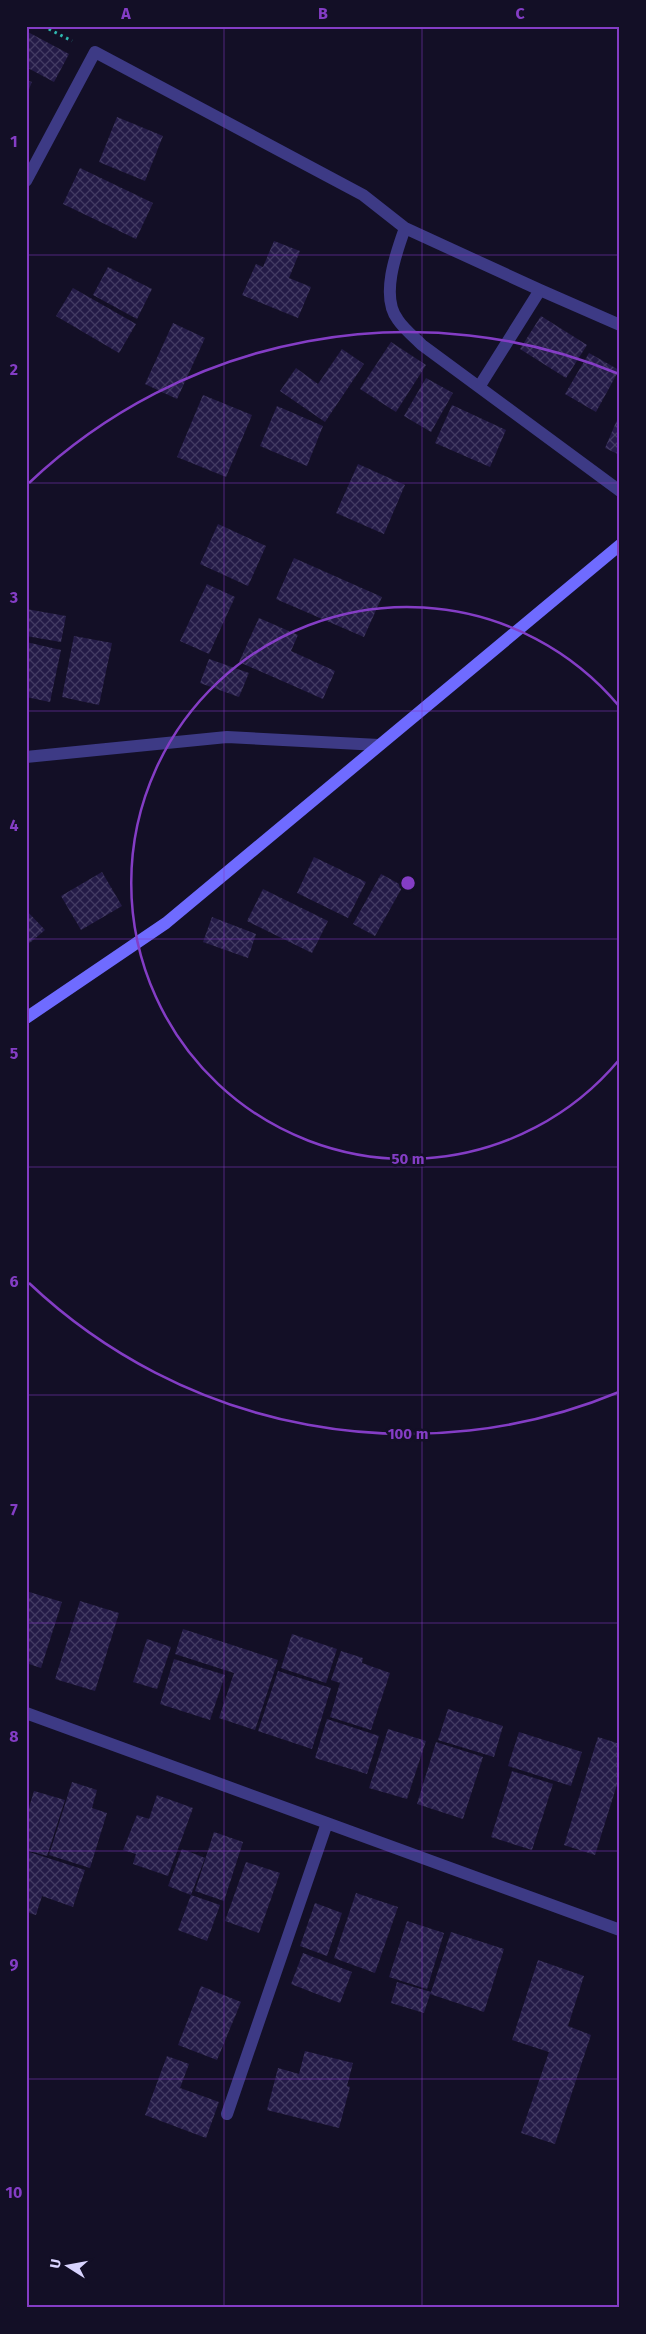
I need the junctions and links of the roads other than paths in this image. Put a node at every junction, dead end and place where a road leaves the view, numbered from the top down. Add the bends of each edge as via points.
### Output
1 (26, 181) edge
2 (405, 228) junction
3 (540, 290) junction
4 (620, 325) edge
5 (479, 387) junction
6 (620, 490) edge
7 (620, 545) edge
8 (379, 745) junction
9 (26, 757) edge
10 (26, 1018) edge
11 (26, 1713) edge
12 (327, 1823) junction
13 (620, 1930) edge
14 (227, 2114) dead end

1 - 2 street via 95,52 363,195
2 - 3 street
2 - 5 street via 394,260 390,300 397,320 422,345
3 - 4 street
3 - 5 street
5 - 6 street
7 - 8 street
8 - 9 street via 228,736
8 - 10 street via 166,923
11 - 12 street
12 - 13 street
12 - 14 street

